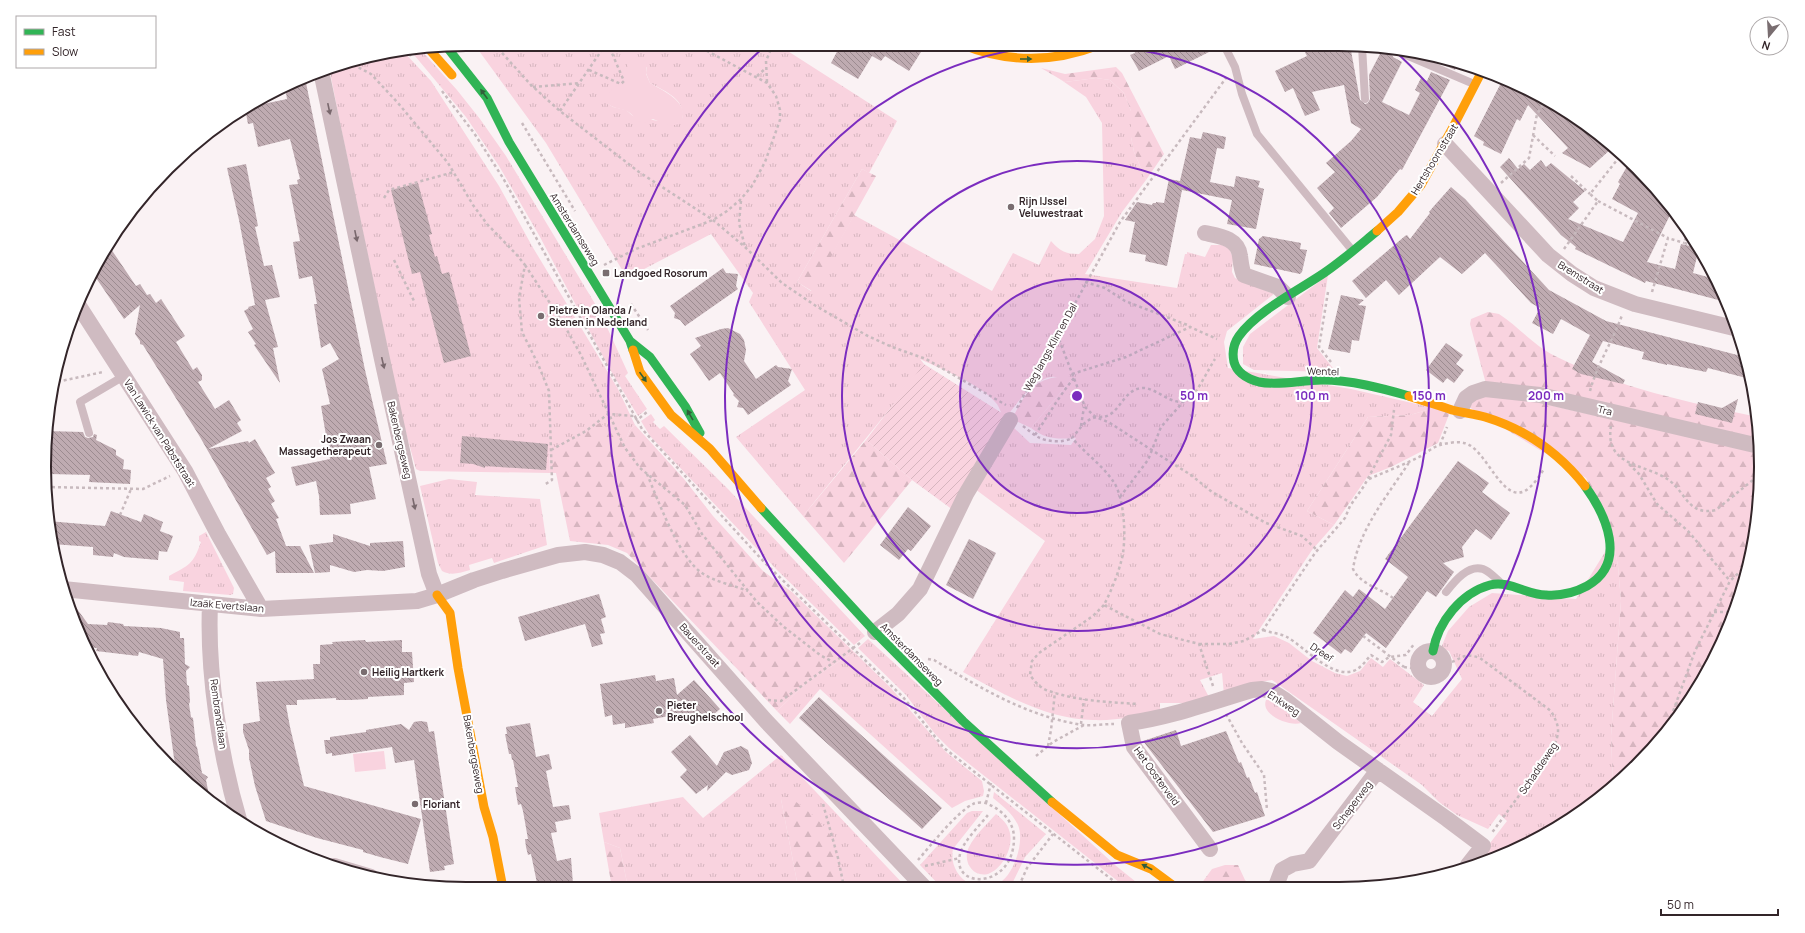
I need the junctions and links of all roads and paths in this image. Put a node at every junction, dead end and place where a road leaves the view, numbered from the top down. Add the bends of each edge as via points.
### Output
1 (500, 51) edge
2 (602, 51) edge
3 (610, 51) edge
4 (707, 51) edge
5 (771, 51) edge
6 (981, 51) edge
7 (1084, 51) edge
8 (1227, 51) edge
9 (450, 52) edge
10 (1362, 52) edge
11 (432, 53) edge
12 (1412, 58) edge
13 (356, 66) edge
14 (1235, 67) junction
15 (766, 68) junction
16 (589, 70) junction
17 (1480, 76) edge
18 (322, 77) edge
19 (756, 77) junction
20 (458, 82) dead end
21 (580, 83) junction
22 (767, 83) junction
23 (1475, 85) junction
24 (532, 87) junction
25 (1365, 99) dead end
26 (1543, 105) edge
27 (560, 111) junction
28 (485, 114) dead end
29 (502, 129) junction
30 (1533, 134) junction
31 (1445, 144) junction
32 (1555, 156) dead end
33 (1618, 159) edge
34 (454, 172) junction
35 (1571, 176) dead end
36 (1490, 192) junction
37 (1590, 194) junction
38 (384, 198) dead end
39 (741, 199) junction
40 (1598, 201) junction
41 (713, 220) junction
42 (1205, 233) dead end
43 (1668, 238) junction
44 (1686, 239) edge
45 (1684, 243) junction
46 (1689, 244) edge
47 (745, 247) junction
48 (1352, 251) junction
49 (394, 260) dead end
50 (1555, 261) junction
51 (606, 264) dead end
52 (525, 265) junction
53 (1333, 267) junction
54 (1085, 282) junction
55 (1288, 297) junction
56 (414, 300) dead end
57 (1627, 302) junction
58 (1648, 307) junction
59 (82, 310) edge
60 (1190, 326) junction
61 (1730, 327) edge
62 (1057, 333) junction
63 (630, 340) junction
64 (1230, 347) junction
65 (121, 372) junction
66 (1072, 374) junction
67 (1074, 378) junction
68 (60, 382) edge
69 (1348, 383) junction
70 (1391, 392) junction
71 (1184, 401) junction
72 (1587, 406) junction
73 (1085, 407) junction
74 (651, 410) dead end
75 (1460, 412) junction
76 (1614, 412) junction
77 (608, 414) junction
78 (1012, 416) junction
79 (1097, 418) junction
80 (1081, 426) junction
81 (89, 433) dead end
82 (1034, 435) junction
83 (1072, 438) junction
84 (1753, 445) edge
85 (710, 449) junction
86 (551, 450) junction
87 (1152, 451) junction
88 (1556, 453) junction
89 (1410, 461) junction
90 (1628, 463) junction
91 (185, 471) junction
92 (647, 474) junction
93 (1368, 479) junction
94 (1753, 480) edge
95 (544, 485) dead end
96 (52, 487) edge
97 (131, 489) junction
98 (1120, 497) junction
99 (120, 514) dead end
100 (1317, 550) junction
101 (1741, 570) edge
102 (1730, 581) junction
103 (1502, 584) junction
104 (70, 590) edge
105 (748, 591) junction
106 (1446, 592) dead end
107 (437, 595) junction
108 (1393, 598) dead end
109 (210, 604) junction
110 (1104, 605) junction
111 (261, 609) junction
112 (1714, 612) junction
113 (1727, 612) edge
114 (1263, 630) junction
115 (875, 632) junction
116 (1363, 636) dead end
117 (1199, 644) junction
118 (1414, 644) dead end
119 (854, 648) dead end
120 (1433, 651) junction
121 (923, 658) dead end
122 (833, 662) junction
123 (1444, 664) junction
124 (1411, 667) junction
125 (1214, 688) dead end
126 (1055, 692) junction
127 (746, 698) junction
128 (1084, 699) junction
129 (1140, 705) dead end
130 (1224, 709) dead end
131 (1674, 710) edge
132 (1052, 718) junction
133 (1129, 723) junction
134 (1082, 725) junction
135 (1048, 747) junction
136 (1036, 756) dead end
137 (1378, 770) junction
138 (991, 783) dead end
139 (830, 788) junction
140 (986, 803) junction
141 (484, 807) junction
142 (1267, 810) dead end
143 (237, 813) edge
144 (988, 815) dead end
145 (481, 831) dead end
146 (1053, 834) dead end
147 (1483, 846) junction
148 (1210, 849) dead end
149 (1117, 855) junction
150 (960, 858) junction
151 (1472, 860) edge
152 (928, 865) dead end
153 (909, 870) junction
154 (1131, 870) dead end
155 (502, 882) edge
156 (843, 882) edge
157 (920, 882) edge
158 (1021, 882) edge
159 (1169, 882) edge
160 (1278, 882) edge

1 - 24 path
2 - 16 path
3 - 16 path via 624,81 621,84
4 - 19 path
5 - 15 path
6 -> 7 street via 1019,59
8 - 14 lane
29 -> 9 street, Amsterdamseweg via 487,98
10 - 25 lane
11 - 20 street
12 - 23 lane
13 - 34 path via 371,74 398,103
14 - 48 lane via 1257,134
14 - 54 path, Weg langs Klim en Dal via 1120,222
15 - 19 path
15 - 22 path
16 - 21 path
17 - 23 street, Hertshoornstraat
18 -> 107 street, Bakenbergseweg via 429,574
19 - 22 path
21 - 24 path
21 - 27 path
22 - 39 path via 776,96 780,120 766,162
23 - 31 street, Hertshoornstraat
24 - 27 path
26 - 30 path via 1537,114
27 - 41 path via 638,172
28 - 29 street, Amsterdamseweg
29 - 63 street, Amsterdamseweg
30 - 32 path
30 - 36 path via 1529,158
31 - 36 street, Bremstraat
31 - 48 street, Hertshoornstraat via 1417,191 1387,222
33 - 37 path
34 - 38 path via 389,190
34 - 52 path via 487,224
35 - 37 path
36 - 50 street, Bremstraat
37 - 40 path
39 - 41 path
39 - 47 path via 739,223
40 - 43 path
40 - 50 path
41 - 47 path
41 - 51 path via 636,249
42 - 55 street via 1227,238 1236,246 1244,275 1278,286
43 - 45 path
43 - 58 path
44 - 45 path
45 - 46 path
47 - 78 path via 782,283 816,306 866,335 926,359 977,387
48 - 53 street
49 - 56 path
50 - 57 street, Bremstraat via 1594,288
52 - 77 path via 581,355
52 - 86 path via 519,298 522,332 549,391
53 - 55 street
53 - 69 path via 1319,347
54 - 60 path
54 - 62 path, Weg langs Klim en Dal
55 - 64 street via 1244,329
57 - 58 street, Bremstraat
57 - 72 path via 1615,335 1594,377
58 - 61 street, Bremstraat
59 - 65 street, Van Lawick van Pabststraat
60 - 64 path
60 - 66 path via 1126,357
62 - 66 path
62 - 78 path, Weg langs Klim en Dal
85 -> 63 street, Amsterdamseweg via 685,406 650,357
63 -> 85 street, Amsterdamseweg via 636,366 657,396 671,414
64 - 69 street, Wentel via 1238,370 1246,378 1261,383 1327,380
64 - 71 path via 1211,365 1191,398
65 - 68 path
65 - 81 lane via 80,402
65 - 91 street, Van Lawick van Pabststraat
66 - 67 path
67 - 73 path
67 - 82 path
69 - 70 street, Wentel
70 - 75 street, Wentel
70 - 93 path via 1394,414 1392,435
71 - 79 path via 1173,401 1150,389 1139,389 1128,395 1110,415
71 - 87 path via 1161,427
72 - 75 street, Tra via 1540,395 1485,389 1466,398
72 - 76 street, Tra
73 - 79 path
73 - 80 path
74 - 77 path via 637,420 634,416
75 - 88 street, Wentel via 1490,419
76 - 84 street, Tra
76 - 90 path via 1610,441 1617,455
77 - 86 path via 586,431
77 - 92 path via 626,448
78 - 82 path
78 - 115 street via 966,494 920,589 898,614
79 - 80 path via 1090,419
79 - 87 path via 1110,423
80 - 83 path
82 - 83 path via 1052,441
83 - 98 path via 1114,482
85 - 115 street, Amsterdamseweg via 786,537
86 - 95 path via 552,480
87 - 98 path
87 - 100 path via 1191,475 1212,492 1266,522 1302,536
88 - 89 path via 1530,487 1517,493 1507,489 1473,446 1464,442 1440,445
88 - 103 street, Wentel via 1588,487 1602,513 1609,538 1608,562 1602,575 1578,591 1557,595 1531,594
89 - 93 path
89 - 108 path via 1372,519 1362,538 1353,569 1361,580 1384,590
90 - 94 path via 1671,481 1687,502 1707,512 1716,510
90 - 102 path via 1639,474 1657,504 1688,531
91 - 97 path via 143,489
91 - 111 street, Van Lawick van Pabststraat
92 - 105 path via 685,505 702,534
92 - 105 path via 676,539 692,564 702,573
93 - 100 path via 1345,518
96 - 97 path
97 - 99 path
98 - 110 path via 1123,516 1122,562
100 - 114 path
101 - 102 path
102 - 112 path
103 - 106 lane via 1483,569 1477,568 1454,582
103 - 120 street via 1488,586 1467,596 1439,628 1433,642
104 - 109 street, Izaäk Evertslaan
105 - 122 path via 784,627
107 - 111 street, Izaäk Evertslaan via 417,601
107 - 127 street, Bauerstraat via 474,580 558,555 584,552 603,555 620,562 637,575
107 - 141 street, Bakenbergseweg via 450,613
109 - 111 street, Izaäk Evertslaan
109 - 143 street, Rembrandtlaan via 209,632 218,726
110 - 117 path via 1160,634
110 - 126 path via 1093,616 1039,653 1032,661 1030,675 1035,682 1048,691
112 - 113 path
112 - 131 path via 1695,652
114 - 117 path via 1244,641
114 - 118 path, Dreef via 1286,637 1334,669 1350,672 1360,668 1371,655 1382,662 1389,656 1406,655
115 - 149 street, Amsterdamseweg via 1025,778
116 - 124 path, bridge
117 - 125 path
119 - 122 path
120 - 123 street via 1441,656
120 - 124 street via 1422,655
121 - 132 path via 934,660 1034,713
122 - 127 path via 781,701
123 - 124 street via 1441,672 1434,677 1426,676
123 - 147 path, Schaddeweg via 1471,655 1480,658 1551,711 1557,722 1559,735 1553,749
126 - 128 path
126 - 132 path
127 - 139 street, Bauerstraat
128 - 129 path
128 - 134 path
130 - 142 path via 1242,743 1264,775
132 - 134 path
132 - 135 path
133 - 134 path
133 - 137 street, Enkweg via 1177,714 1262,689 1285,700
133 - 148 street, Het Oosterveld via 1134,747
134 - 135 path
135 - 136 path
137 - 147 street, Scheperweg
137 - 160 street, Scheperweg via 1309,861 1293,864 1282,870
138 - 140 path
139 - 153 street, Bauerstraat
139 - 156 path via 823,803
140 - 150 path via 1003,813 1011,824 1014,847 1010,860 1002,870 990,878 981,880 966,875 960,868
140 - 153 path via 974,804 963,811
141 - 145 street, Bakenbergseweg
141 - 155 street, Bakenbergseweg
144 - 150 path via 961,851
146 - 158 path via 1027,868
147 - 151 street
149 - 154 street, Amsterdamseweg
159 -> 149 street, Amsterdamseweg via 1151,869
150 - 152 path
153 - 157 street, Bauerstraat

